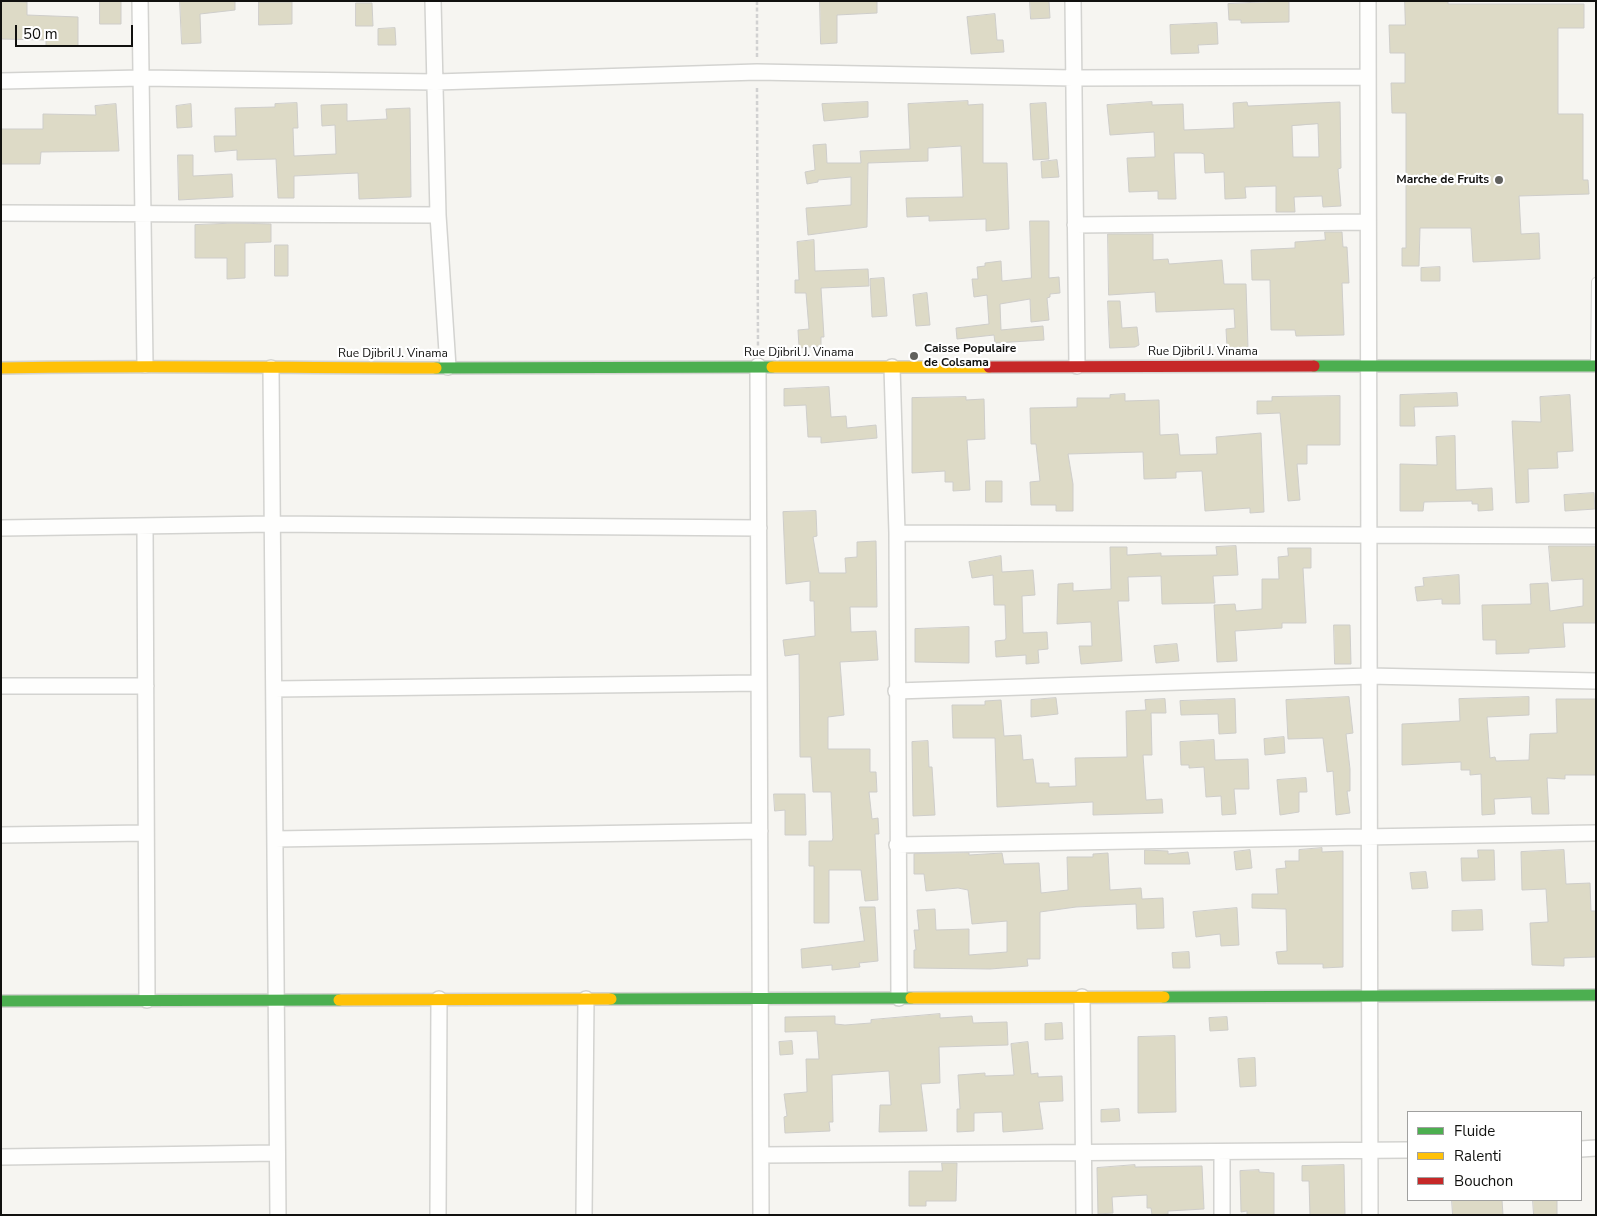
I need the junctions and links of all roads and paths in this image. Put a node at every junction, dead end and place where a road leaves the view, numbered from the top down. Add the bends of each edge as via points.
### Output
1 (140, 1) edge
2 (433, 1) edge
3 (756, 1) edge
4 (1073, 1) edge
5 (1368, 1) edge
6 (757, 72) junction
7 (1368, 77) junction
8 (142, 78) junction
9 (1073, 78) junction
10 (1, 81) edge
11 (436, 82) junction
12 (143, 212) junction
13 (1, 213) edge
14 (438, 215) junction
15 (1368, 222) junction
16 (1075, 225) junction
17 (1596, 282) edge
18 (1368, 364) junction
19 (145, 365) junction
20 (758, 366) junction
21 (1077, 366) junction
22 (1595, 366) edge
23 (448, 367) junction
24 (892, 367) junction
25 (1, 368) edge
26 (271, 368) junction
27 (272, 524) junction
28 (145, 526) junction
29 (1, 528) edge
30 (759, 528) junction
31 (897, 533) junction
32 (1369, 536) junction
33 (1596, 536) edge
34 (1369, 676) junction
35 (1596, 681) edge
36 (759, 683) junction
37 (1, 686) edge
38 (146, 686) junction
39 (274, 689) junction
40 (896, 691) junction
41 (760, 831) junction
42 (1596, 833) edge
43 (146, 834) junction
44 (1, 835) edge
45 (1369, 836) junction
46 (275, 839) junction
47 (897, 845) junction
48 (1596, 995) edge
49 (1369, 996) junction
50 (1082, 997) junction
51 (760, 998) junction
52 (899, 998) junction
53 (439, 999) junction
54 (586, 999) junction
55 (147, 1000) junction
56 (276, 1000) junction
57 (1, 1001) edge
58 (1596, 1148) edge
59 (1582, 1149) edge
60 (1369, 1150) junction
61 (1407, 1150) edge
62 (1084, 1152) junction
63 (277, 1153) junction
64 (1222, 1153) junction
65 (761, 1155) junction
66 (1, 1158) edge
67 (278, 1215) edge
68 (438, 1215) edge
69 (584, 1215) edge
70 (761, 1215) edge
71 (1084, 1215) edge
72 (1222, 1215) edge
73 (1370, 1215) edge

1 - 8 street
2 - 11 street
3 - 6 path
4 - 9 street
5 - 7 street
6 - 9 street
6 - 11 street
6 - 20 path
7 - 9 street
7 - 15 street
8 - 10 street
8 - 11 street
8 - 12 street
9 - 16 street
11 - 14 street
12 - 13 street
12 - 14 street
12 - 19 street
14 - 23 street
15 - 16 street
15 - 18 street
16 - 21 street
17 - 22 lane
18 - 21 street, Rue Djibril J. Vinama
18 - 22 street, Rue Djibril J. Vinama
18 - 32 street
19 - 25 street, Rue Djibril J. Vinama
19 - 26 street, Rue Djibril J. Vinama
20 - 23 street, Rue Djibril J. Vinama
20 - 24 street, Rue Djibril J. Vinama
20 - 30 street
21 - 24 street, Rue Djibril J. Vinama
23 - 26 street, Rue Djibril J. Vinama
24 - 31 street
26 - 27 street
27 - 28 street
27 - 30 street
27 - 39 street
28 - 29 street
28 - 38 street
30 - 36 street
31 - 32 street
31 - 40 street
32 - 33 street
32 - 34 street
34 - 35 street
34 - 40 street
34 - 45 street
36 - 39 street
36 - 41 street
37 - 38 street
38 - 43 street
39 - 46 street
40 - 47 street
41 - 46 street
41 - 51 street
42 - 45 street
43 - 44 street
43 - 55 street
45 - 47 street
45 - 49 street
46 - 56 street
47 - 52 street
48 - 49 street
49 - 50 street
49 - 60 street
50 - 52 street
50 - 62 street
51 - 52 street
51 - 54 street
51 - 65 street
53 - 54 street
53 - 56 street
53 - 68 street
54 - 69 street
55 - 56 street
55 - 57 street
56 - 63 street
58 - 59 street
60 - 61 street
60 - 64 street
60 - 73 street
62 - 64 street
62 - 65 street
62 - 71 street
63 - 66 street
63 - 67 street
64 - 72 street
65 - 70 street

